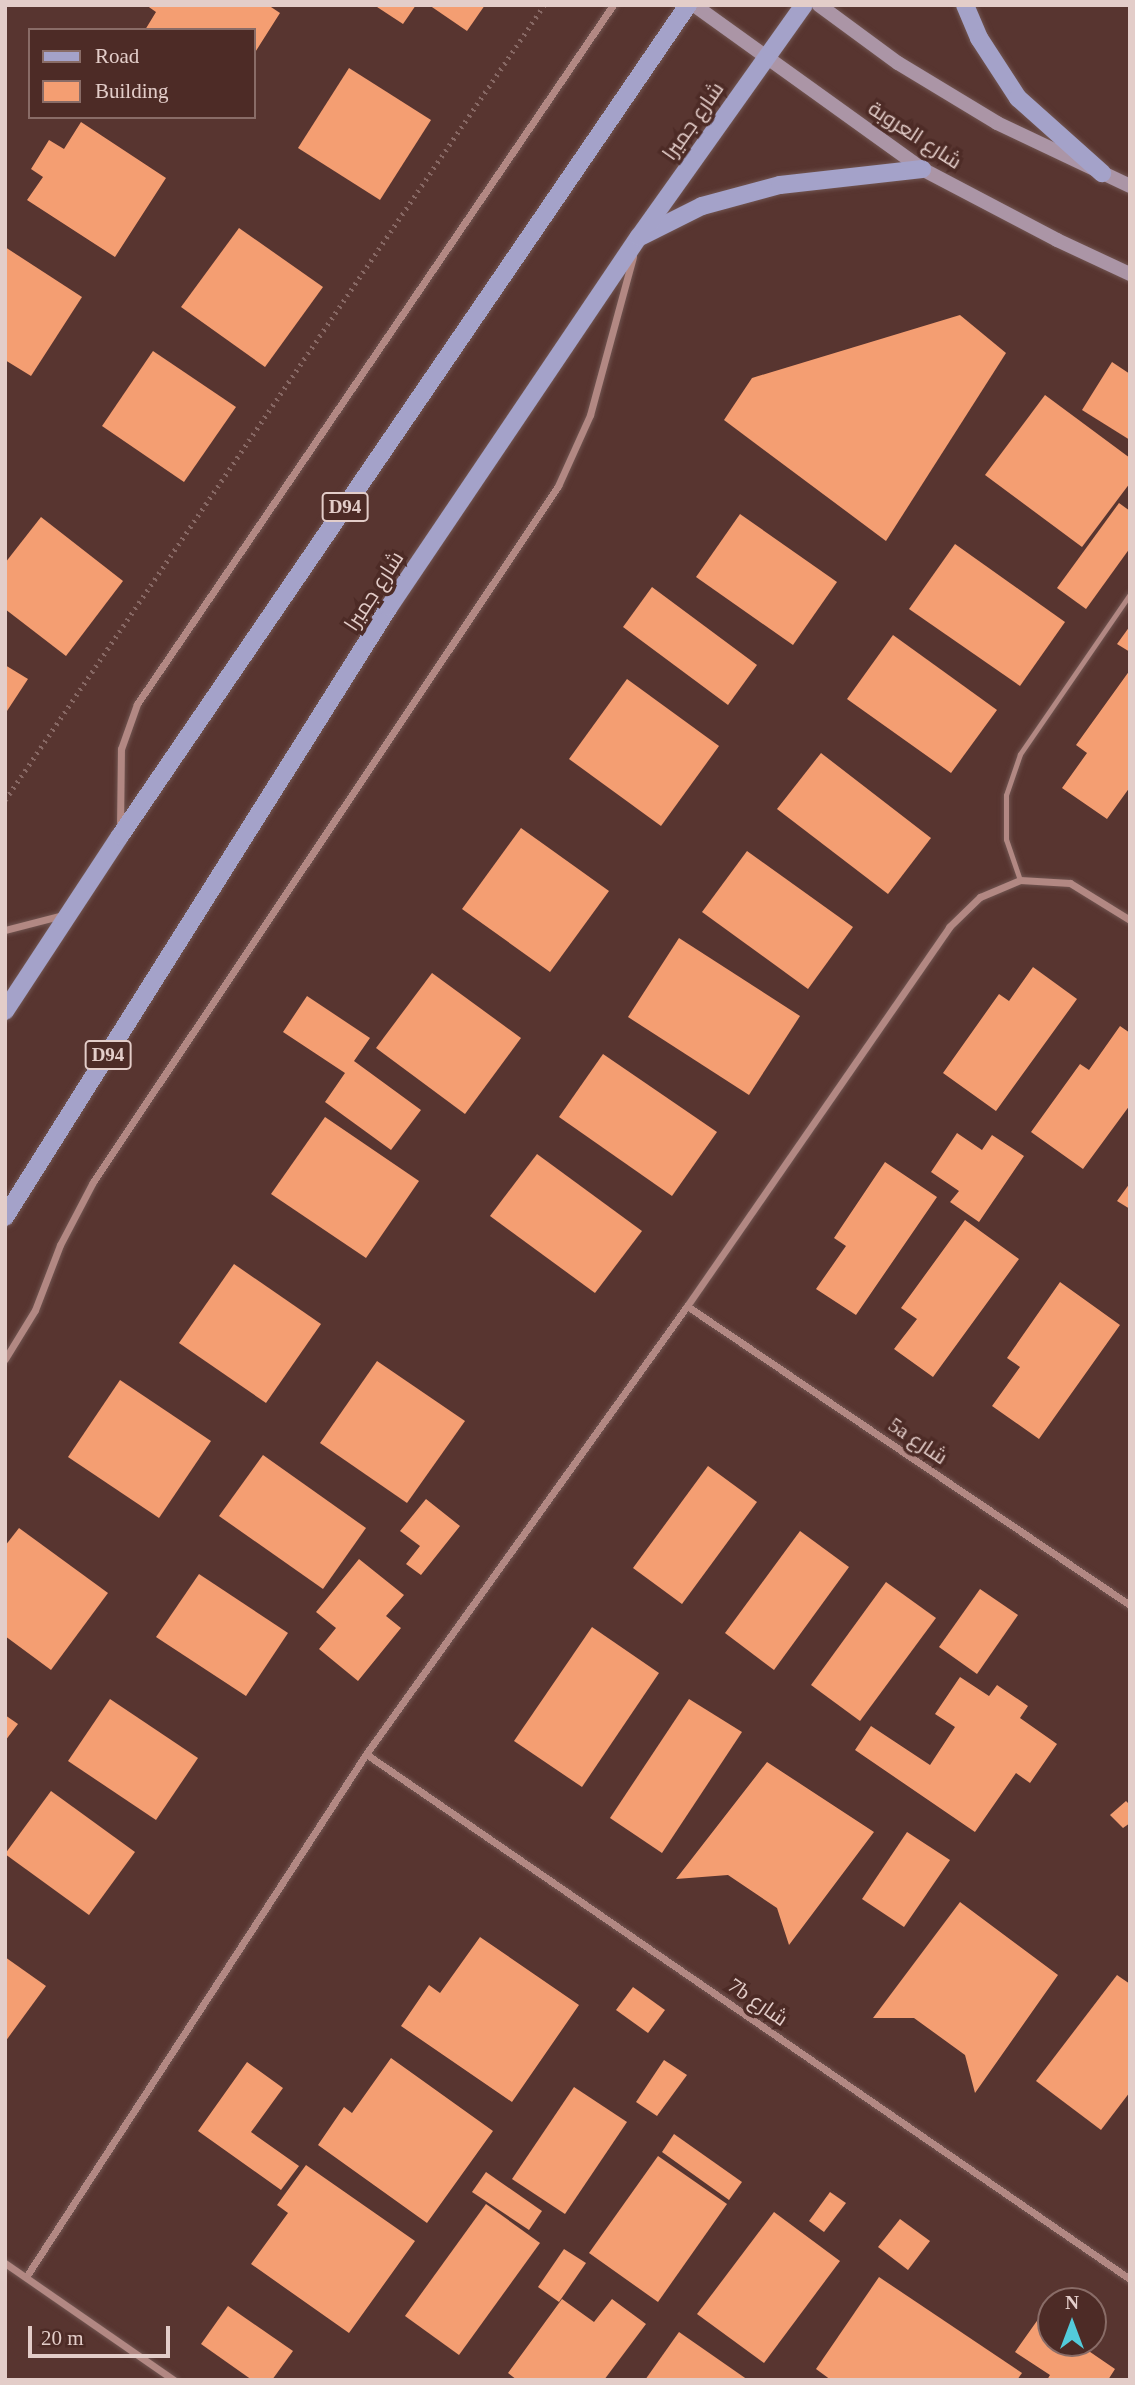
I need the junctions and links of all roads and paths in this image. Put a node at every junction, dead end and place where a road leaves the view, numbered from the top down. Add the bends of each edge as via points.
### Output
1 (544, 5) edge
2 (613, 5) edge
3 (688, 5) edge
4 (694, 5) edge
5 (804, 5) edge
6 (819, 5) edge
7 (965, 5) edge
8 (765, 57) junction
9 (922, 169) junction
10 (1102, 173) junction
11 (1130, 186) edge
12 (639, 237) junction
13 (1130, 274) edge
14 (1130, 594) edge
15 (5, 800) edge
16 (120, 836) junction
17 (1020, 880) junction
18 (70, 912) junction
19 (1130, 920) edge
20 (5, 930) edge
21 (5, 1011) edge
22 (5, 1217) edge
23 (687, 1306) junction
24 (5, 1359) edge
25 (1130, 1605) edge
26 (366, 1754) junction
27 (5, 2263) edge
28 (26, 2277) junction
29 (1130, 2279) edge
30 (174, 2380) edge

1 - 15 path
2 - 16 street via 137,704 121,749
3 - 16 main road, D94
4 - 8 main road, شارع العروبة
5 - 8 main road, شارع جميرا / D94
6 - 10 main road via 898,64 997,123
7 - 10 main road via 979,38 1018,98
8 - 9 main road, شارع العروبة
8 - 12 main road, شارع جميرا / D94
9 - 12 main road via 780,185 702,206
9 - 13 main road, شارع العروبة
10 - 11 main road
12 - 22 main road, شارع جميرا / D94 via 389,607
12 - 24 street via 590,415 558,486 93,1182 60,1245 35,1310
14 - 17 lane via 1020,754 1006,796 1006,839
16 - 18 main road, D94
17 - 19 street via 1070,883
17 - 23 street via 979,897 949,928
18 - 20 street
18 - 21 main road, D94
23 - 25 street, 5a شارع
23 - 26 street
26 - 28 street
26 - 29 street, 7b شارع
27 - 28 street
28 - 30 street

